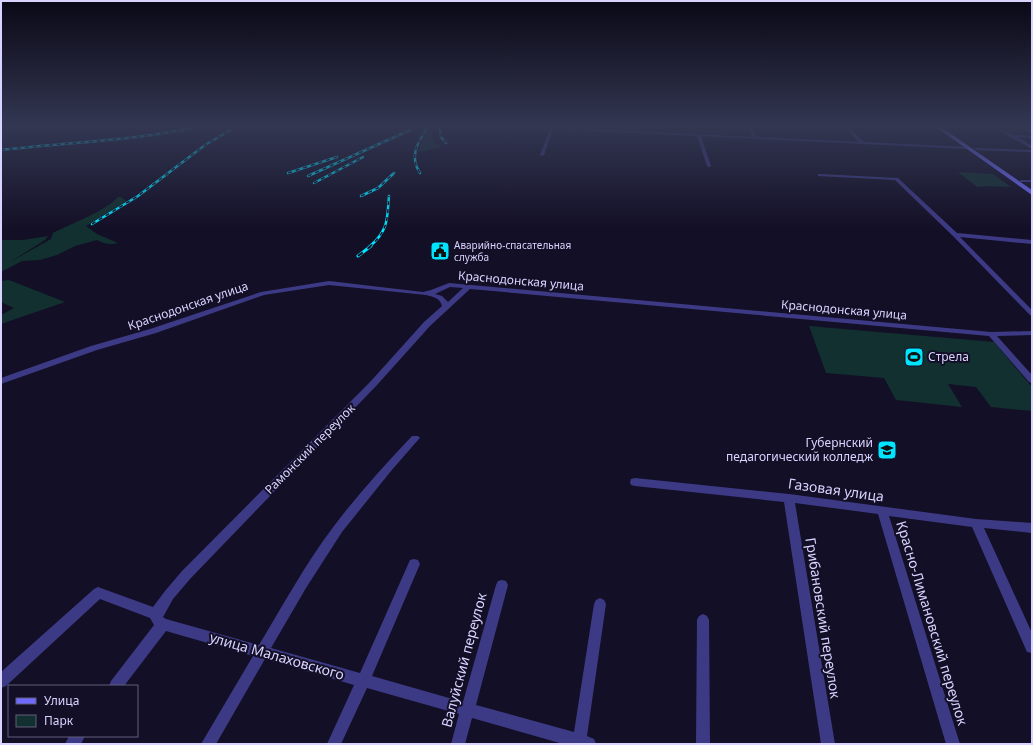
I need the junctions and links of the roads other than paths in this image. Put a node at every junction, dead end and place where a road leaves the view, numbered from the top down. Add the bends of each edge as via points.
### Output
1 (707, 160) edge
2 (985, 160) edge
3 (991, 160) edge
4 (709, 166) dead end
5 (820, 175) dead end
6 (1022, 181) junction
7 (1032, 181) edge
8 (1032, 187) edge
9 (1032, 193) edge
10 (955, 235) junction
11 (1032, 242) edge
12 (467, 288) junction
13 (423, 294) junction
14 (446, 307) junction
15 (1032, 314) edge
16 (991, 334) junction
17 (1032, 334) edge
18 (1032, 380) edge
19 (1, 381) edge
20 (415, 438) dead end
21 (635, 482) dead end
22 (789, 498) junction
23 (882, 510) junction
24 (976, 523) junction
25 (1032, 528) edge
26 (414, 564) dead end
27 (502, 585) dead end
28 (600, 604) dead end
29 (159, 619) junction
30 (703, 620) dead end
31 (1032, 647) edge
32 (263, 651) junction
33 (1, 681) edge
34 (363, 681) junction
35 (117, 685) edge
36 (468, 710) junction
37 (583, 743) edge
38 (208, 744) edge
39 (334, 744) edge
40 (458, 744) edge
41 (704, 744) edge
42 (828, 744) edge
43 (953, 744) edge

1 - 4 street
2 - 9 main road
3 - 6 main road
5 - 10 street via 896,179
6 - 7 street
6 - 8 main road
10 - 11 street
10 - 15 street
12 - 13 street, Краснодонская улица via 449,286
12 - 14 street, Рамонский переулок
12 - 16 street, Краснодонская улица
13 - 14 street via 442,298
13 - 19 street, Краснодонская улица via 328,283 262,293
14 - 29 street, Рамонский переулок via 186,576 169,595
16 - 17 street, Краснодонская улица
16 - 18 street
20 - 32 street via 338,529
21 - 22 street, Газовая улица
22 - 23 street, Газовая улица
22 - 42 street, Грибановский переулок
23 - 24 street, Газовая улица
23 - 43 street, Красно-Лимановский переулок
24 - 25 street, Газовая улица
24 - 31 street
26 - 34 street
27 - 36 street, Валуйский переулок
28 - 37 street
29 - 32 street, улица Малаховского
29 - 33 street, улица Малаховского via 98,593
29 - 35 street, Рамонский переулок
30 - 41 street
32 - 34 street, улица Малаховского
32 - 38 street
34 - 36 street, улица Малаховского
34 - 39 street
36 - 37 street, улица Малаховского
36 - 40 street, Валуйский переулок

